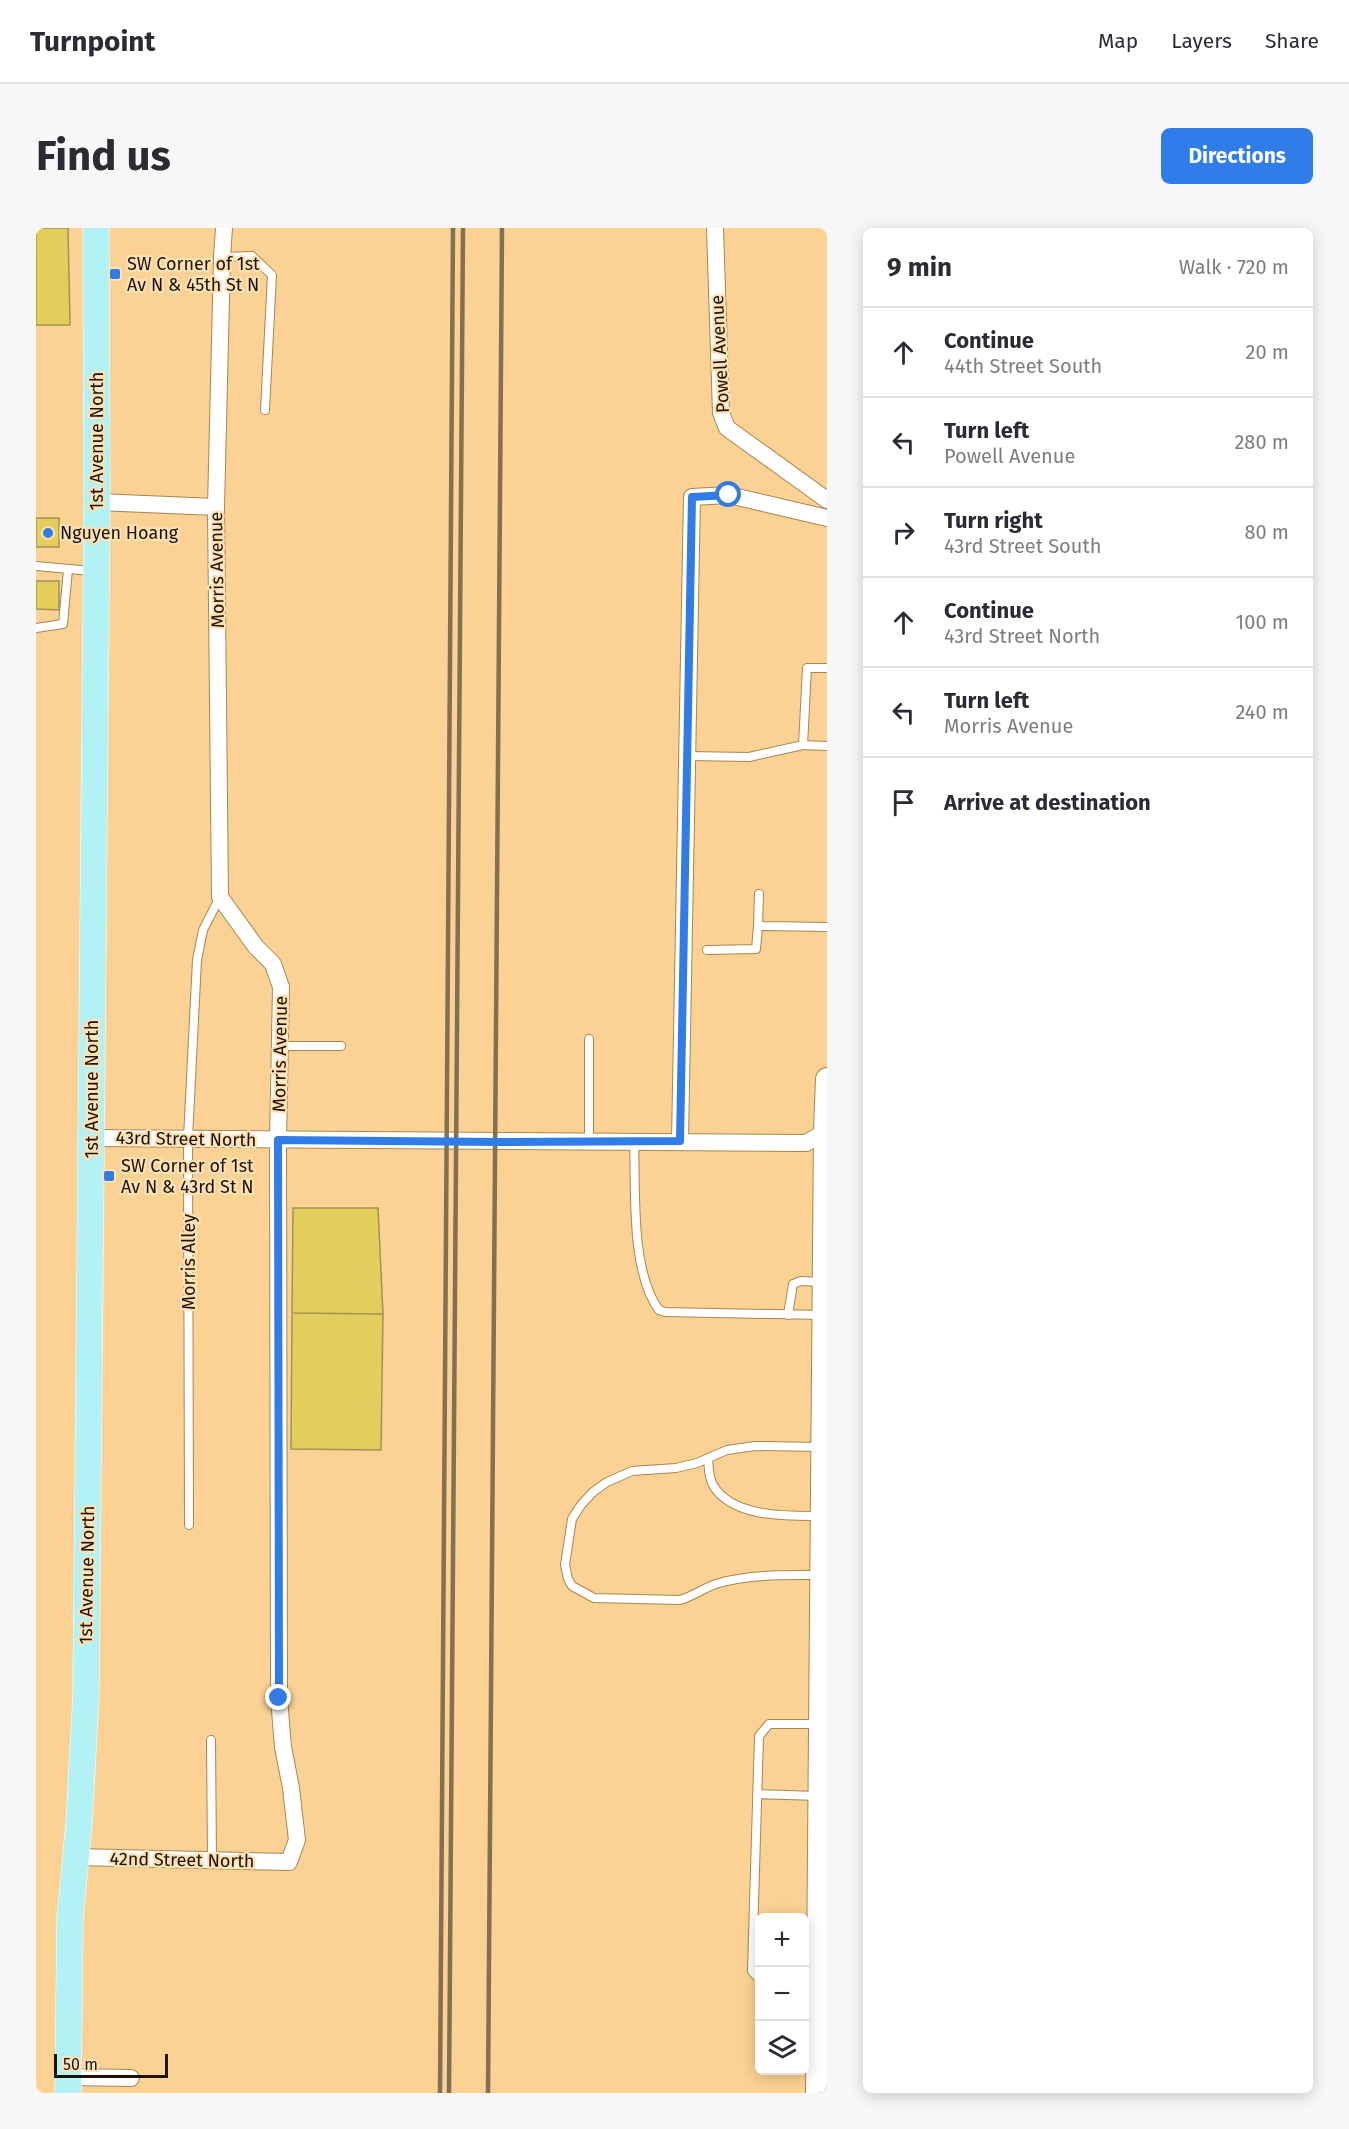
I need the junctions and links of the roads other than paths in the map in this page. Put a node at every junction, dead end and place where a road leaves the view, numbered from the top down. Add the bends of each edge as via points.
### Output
1 (96, 228) edge
2 (224, 228) edge
3 (715, 228) edge
4 (222, 257) junction
5 (265, 411) dead end
6 (827, 500) edge
7 (97, 502) junction
8 (216, 507) junction
9 (827, 518) edge
10 (36, 566) edge
11 (68, 569) junction
12 (96, 572) junction
13 (36, 628) edge
14 (827, 668) edge
15 (803, 745) junction
16 (827, 746) edge
17 (687, 756) junction
18 (759, 894) dead end
19 (220, 897) junction
20 (758, 926) junction
21 (827, 927) edge
22 (707, 950) dead end
23 (589, 1039) dead end
24 (280, 1046) junction
25 (341, 1046) dead end
26 (827, 1079) edge
27 (826, 1131) edge
28 (92, 1138) junction
29 (188, 1138) junction
30 (278, 1140) junction
31 (589, 1141) junction
32 (634, 1141) junction
33 (680, 1141) junction
34 (824, 1282) junction
35 (788, 1315) junction
36 (823, 1315) junction
37 (822, 1447) junction
38 (708, 1458) junction
39 (822, 1516) junction
40 (189, 1525) dead end
41 (821, 1575) junction
42 (820, 1724) junction
43 (211, 1740) dead end
44 (757, 1794) junction
45 (819, 1796) junction
46 (76, 1857) junction
47 (212, 1860) junction
48 (289, 1862) joint
49 (755, 1975) edge
50 (819, 1988) edge
51 (132, 2078) dead end
52 (68, 2085) edge
53 (817, 2093) edge

1 - 7 main road, 1st Avenue North
2 - 4 street, Morris Avenue
3 - 6 street, Powell Avenue via 721,414 727,428
4 - 5 lane via 252,256 272,275
4 - 8 street, Morris Avenue
7 - 8 street
7 - 12 main road, 1st Avenue North
8 - 19 street, Morris Avenue
9 - 17 street via 729,495 692,497
10 - 11 lane
11 - 12 lane
11 - 13 lane via 63,624
12 - 28 main road, 1st Avenue North
14 - 15 lane via 807,668
15 - 16 lane
15 - 17 lane via 749,757
17 - 33 street
18 - 20 lane
19 - 24 street, Morris Avenue via 273,964 281,987
19 - 29 lane, Morris Alley via 203,930 196,960
20 - 21 lane
20 - 22 lane via 756,949
23 - 31 lane
24 - 25 lane
24 - 30 street, Morris Avenue
26 - 27 street
27 - 33 street, 43rd Street North via 806,1143
27 - 34 street
28 - 29 street, 43rd Street North
28 - 46 main road, 1st Avenue North via 86,1696
29 - 30 street, 43rd Street North
29 - 40 lane, Morris Alley
30 - 31 street, 43rd Street North
30 - 48 street, Morris Avenue via 279,1698 297,1840
31 - 32 street, 43rd Street North
32 - 33 street, 43rd Street North
32 - 35 lane via 638,1258 658,1310
34 - 35 lane via 792,1284
34 - 36 street
35 - 36 lane
36 - 37 street
37 - 38 lane via 755,1446 727,1450
37 - 39 street
38 - 39 lane via 714,1486 732,1502 761,1513
38 - 41 lane via 676,1468 632,1471 593,1492 572,1519 564,1565 572,1586 594,1598 680,1600 722,1582 769,1575
39 - 41 street
41 - 42 street
42 - 44 lane via 769,1724 759,1736
42 - 45 street
43 - 47 lane
44 - 45 lane
44 - 49 lane via 752,1971
45 - 50 street
46 - 47 street, 42nd Street North
46 - 52 main road, 1st Avenue North via 70,1918
47 - 48 street, 42nd Street North
50 - 53 street
51 - 52 street

